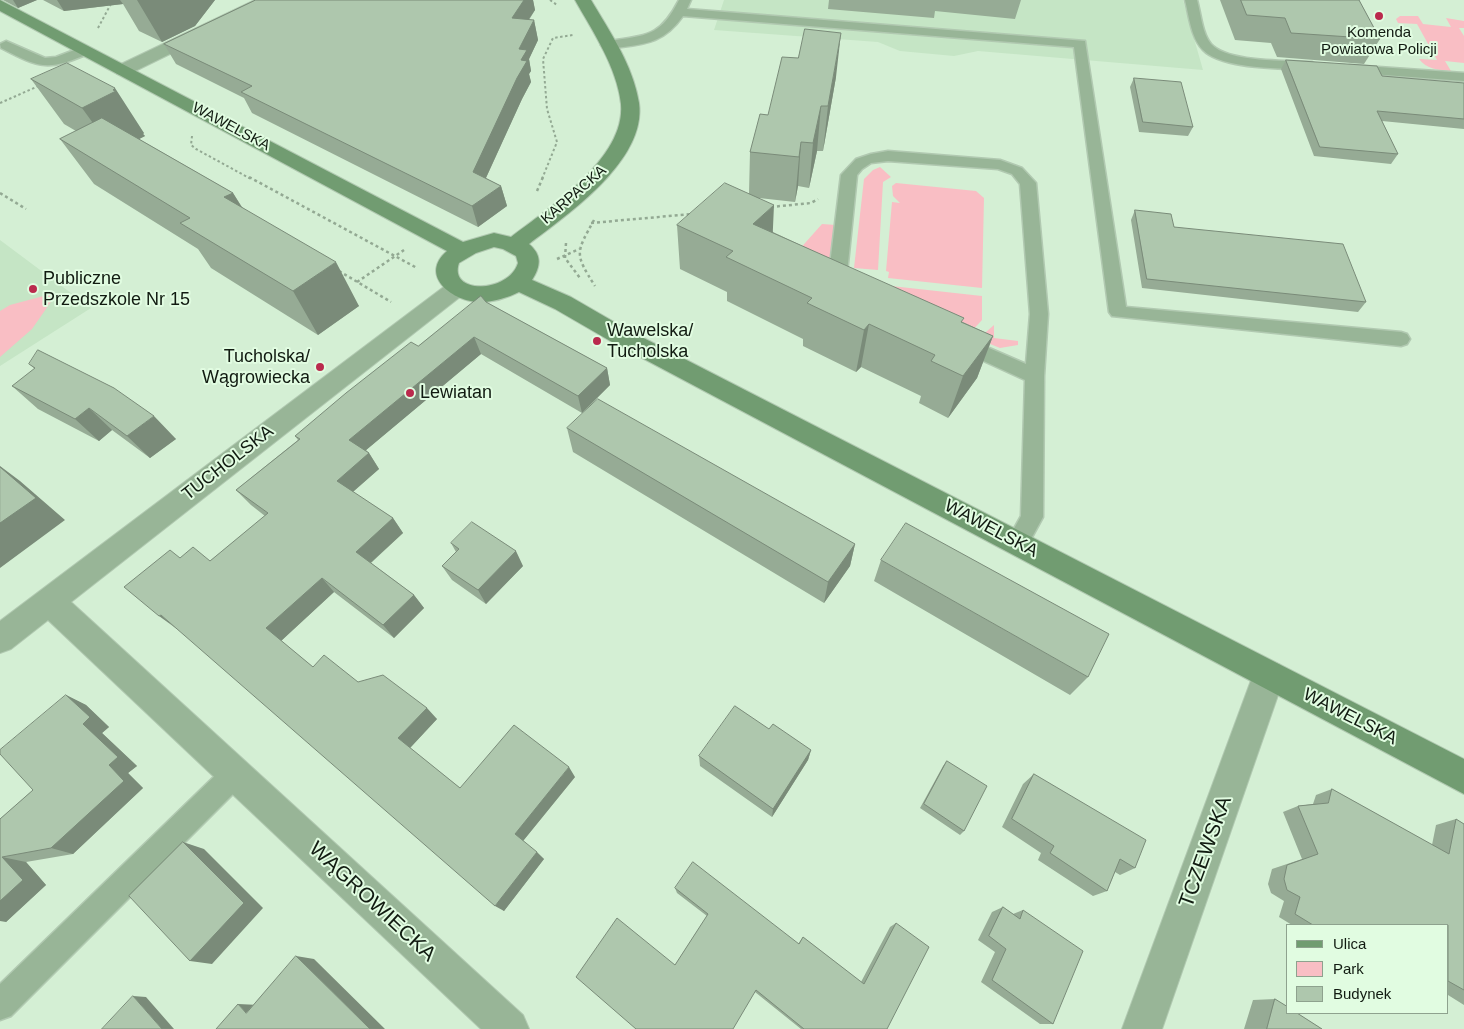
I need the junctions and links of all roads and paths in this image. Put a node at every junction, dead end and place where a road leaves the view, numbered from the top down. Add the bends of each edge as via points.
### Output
1 (113, 0) edge
2 (268, 0) edge
3 (550, 0) edge
4 (583, 0) edge
5 (1190, 0) edge
6 (0, 5) edge
7 (683, 6) edge
8 (560, 8) dead end
9 (97, 28) dead end
10 (574, 34) dead end
11 (6, 45) dead end
12 (608, 45) junction
13 (85, 50) junction
14 (123, 70) junction
15 (1464, 77) edge
16 (192, 129) dead end
17 (848, 188) junction
18 (537, 192) dead end
19 (0, 193) edge
20 (767, 208) edge
21 (26, 209) dead end
22 (699, 214) edge
23 (596, 217) dead end
24 (592, 223) junction
25 (587, 224) dead end
26 (429, 231) junction
27 (515, 244) junction
28 (460, 250) junction
29 (396, 256) junction
30 (582, 264) dead end
31 (332, 267) edge
32 (419, 269) dead end
33 (357, 282) junction
34 (518, 282) junction
35 (457, 288) junction
36 (862, 298) edge
37 (416, 318) junction
38 (944, 335) edge
39 (1402, 339) dead end
40 (1035, 376) junction
41 (1017, 543) junction
42 (49, 600) junction
43 (0, 639) edge
44 (1269, 676) junction
45 (235, 774) junction
46 (1464, 777) edge
47 (0, 1005) edge
48 (508, 1029) edge
49 (1142, 1029) edge

1 - 9 path
2 - 14 street
3 - 8 path
4 - 12 street, KARPACKA
5 - 15 lane via 1199,33 1208,49 1230,60
6 - 13 street, WAWELSKA
7 - 12 lane via 662,34
7 - 39 lane via 1080,44 1118,312
10 - 18 path via 553,38 543,59 547,109 557,142
11 - 13 lane via 46,64 60,62
12 - 27 street, KARPACKA via 627,86 630,104 620,150 604,171
13 - 14 street, WAWELSKA
14 - 26 street, WAWELSKA
16 - 29 path via 191,145
17 - 20 path via 835,189 811,203
17 - 36 lane via 838,273 845,285
17 - 40 lane via 849,175 855,166 869,158 883,156 1000,165 1023,176 1029,188 1039,314
19 - 21 path
22 - 24 path
23 - 24 path
24 - 25 path
24 - 30 path via 579,248
26 - 28 street, WAWELSKA
26 - 29 path
27 - 28 street via 494,240
27 - 34 street via 524,250 529,265
28 - 35 street via 448,266 447,274
29 - 32 path
29 - 33 path
31 - 33 path
33 - 37 path
34 - 35 street via 488,293
34 - 41 street, WAWELSKA
35 - 37 street, TUCHOLSKA
37 - 42 street, TUCHOLSKA
38 - 40 lane
40 - 41 lane via 1032,517
41 - 44 street, WAWELSKA
42 - 43 street, TUCHOLSKA
42 - 45 street, WĄGROWIECKA
44 - 46 street, WAWELSKA
44 - 49 street, TCZEWSKA
45 - 47 lane
45 - 48 street, WĄGROWIECKA

